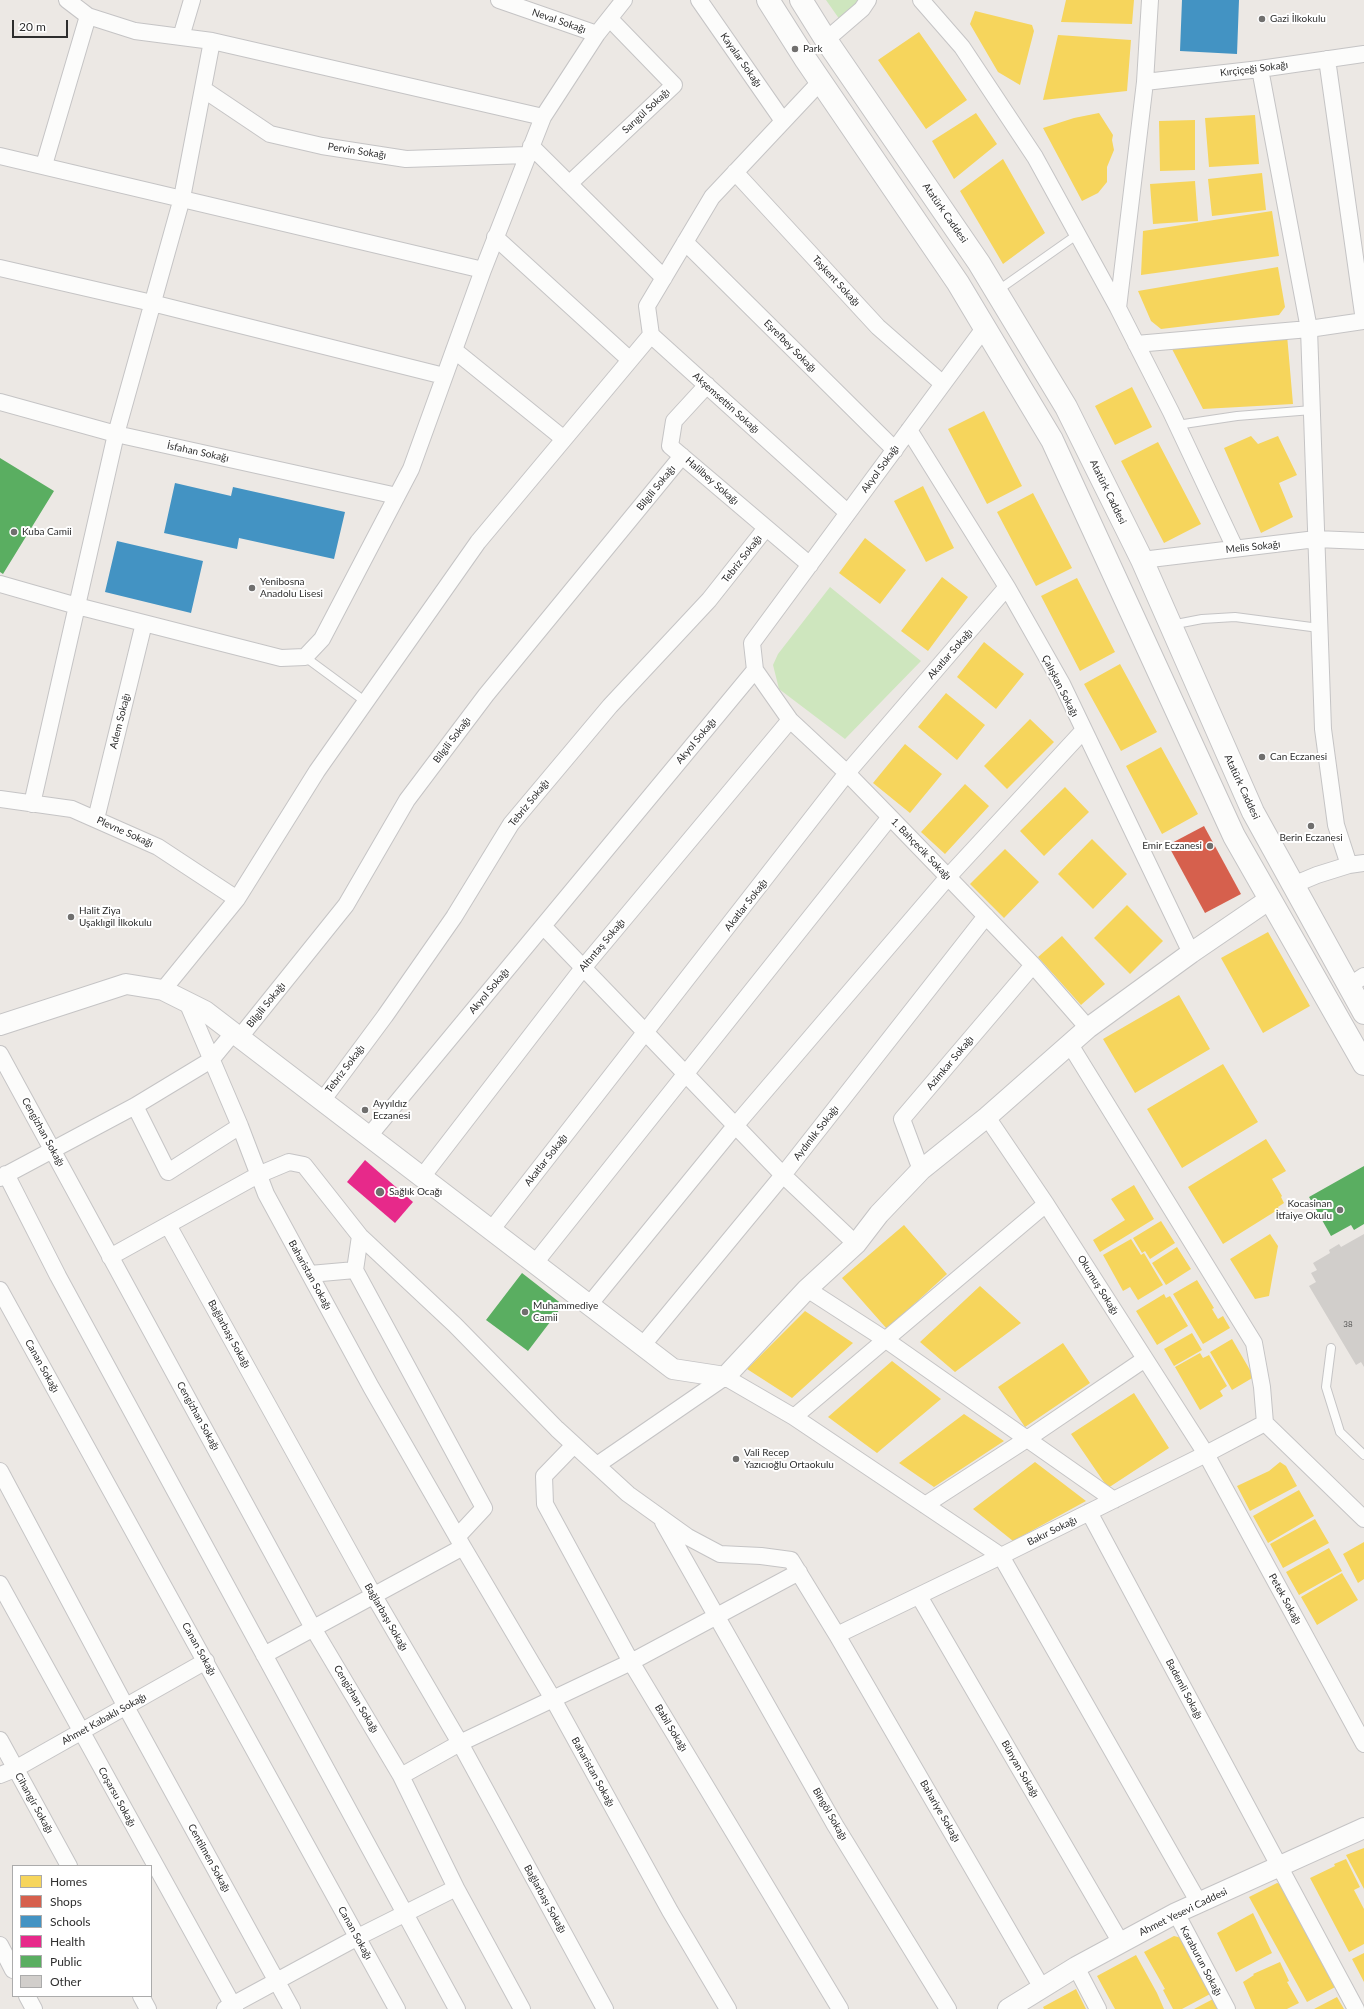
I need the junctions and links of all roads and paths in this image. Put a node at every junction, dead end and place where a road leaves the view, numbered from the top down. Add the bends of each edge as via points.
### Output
1 (67, 0) edge
2 (192, 0) edge
3 (499, 0) edge
4 (624, 0) edge
5 (699, 0) edge
6 (768, 0) edge
7 (801, 0) edge
8 (868, 0) edge
9 (921, 0) edge
10 (1150, 0) edge
11 (88, 16) junction
12 (610, 19) junction
13 (597, 34) junction
14 (181, 37) junction
15 (826, 40) junction
16 (212, 41) junction
17 (1364, 54) edge
18 (1327, 59) junction
19 (1260, 69) junction
20 (821, 81) junction
21 (1145, 82) junction
22 (203, 89) junction
23 (543, 117) junction
24 (783, 121) junction
25 (529, 150) junction
26 (0, 156) edge
27 (44, 165) junction
28 (735, 172) junction
29 (569, 184) junction
30 (182, 198) junction
31 (1078, 234) junction
32 (495, 237) junction
33 (685, 242) junction
34 (0, 268) edge
35 (482, 270) junction
36 (664, 278) junction
37 (997, 291) junction
38 (152, 303) junction
39 (1118, 308) junction
40 (1364, 321) edge
41 (985, 327) junction
42 (1308, 329) junction
43 (651, 335) junction
44 (1136, 344) junction
45 (454, 350) junction
46 (630, 360) junction
47 (444, 376) junction
48 (943, 384) junction
49 (706, 385) junction
50 (0, 402) edge
51 (1312, 410) junction
52 (1177, 425) junction
53 (909, 430) junction
54 (116, 434) junction
55 (564, 439) junction
56 (895, 450) junction
57 (682, 456) junction
58 (397, 496) junction
59 (848, 513) junction
60 (766, 528) junction
61 (1316, 539) junction
62 (1364, 541) edge
63 (1235, 548) junction
64 (1142, 560) junction
65 (810, 565) junction
66 (0, 584) edge
67 (1007, 588) junction
68 (77, 606) junction
69 (144, 623) junction
70 (1170, 625) junction
71 (1319, 628) junction
72 (305, 657) junction
73 (755, 670) junction
74 (366, 702) junction
75 (790, 720) junction
76 (1082, 731) junction
77 (847, 773) junction
78 (0, 799) edge
79 (32, 804) junction
80 (890, 817) junction
81 (96, 819) junction
82 (1356, 864) edge
83 (948, 877) junction
84 (1293, 885) junction
85 (237, 899) junction
86 (1270, 899) junction
87 (986, 916) junction
88 (543, 926) junction
89 (1191, 953) junction
90 (1033, 965) junction
91 (583, 968) junction
92 (1356, 981) edge
93 (163, 990) junction
94 (187, 1002) junction
95 (1364, 1012) edge
96 (0, 1025) edge
97 (1088, 1028) junction
98 (647, 1033) junction
99 (237, 1035) junction
100 (1069, 1043) junction
101 (0, 1054) edge
102 (211, 1060) junction
103 (1364, 1064) edge
104 (685, 1075) junction
105 (322, 1101) junction
106 (135, 1106) junction
107 (987, 1117) junction
108 (240, 1126) junction
109 (735, 1126) junction
110 (369, 1136) junction
111 (52, 1149) junction
112 (921, 1170) junction
113 (258, 1175) junction
114 (783, 1175) junction
115 (3, 1176) edge
116 (422, 1177) junction
117 (1046, 1204) junction
118 (168, 1225) junction
119 (492, 1229) junction
120 (360, 1236) junction
121 (856, 1244) junction
122 (110, 1257) junction
123 (535, 1263) junction
124 (355, 1270) junction
125 (310, 1274) junction
126 (807, 1289) junction
127 (0, 1290) edge
128 (589, 1305) junction
129 (886, 1340) junction
130 (642, 1346) junction
131 (1331, 1348) dead end
132 (1145, 1358) junction
133 (725, 1377) junction
134 (794, 1417) junction
135 (1265, 1423) junction
136 (1027, 1439) junction
137 (574, 1445) junction
138 (1206, 1454) junction
139 (1364, 1455) edge
140 (597, 1465) junction
141 (0, 1471) edge
142 (1114, 1500) junction
143 (925, 1505) junction
144 (1089, 1512) junction
145 (661, 1518) junction
146 (1364, 1519) edge
147 (460, 1542) junction
148 (1001, 1556) junction
149 (799, 1572) junction
150 (0, 1584) edge
151 (374, 1596) junction
152 (919, 1596) junction
153 (716, 1617) junction
154 (313, 1628) junction
155 (837, 1635) junction
156 (264, 1655) junction
157 (206, 1661) junction
158 (631, 1662) junction
159 (553, 1699) junction
160 (126, 1707) junction
161 (81, 1732) junction
162 (0, 1740) edge
163 (460, 1743) junction
164 (1364, 1744) edge
165 (15, 1769) junction
166 (0, 1775) edge
167 (401, 1776) junction
168 (1364, 1828) edge
169 (68, 1865) edge
170 (1279, 1866) junction
171 (456, 1888) junction
172 (1199, 1903) junction
173 (1176, 1913) junction
174 (405, 1914) junction
175 (358, 1937) junction
176 (1121, 1943) junction
177 (0, 1945) edge
178 (1076, 1967) junction
179 (12, 1968) edge
180 (277, 1980) junction
181 (1042, 1988) junction
182 (28, 1997) edge
183 (142, 1997) edge
184 (231, 2008) edge
185 (34, 2009) edge
186 (148, 2009) edge
187 (292, 2009) edge
188 (397, 2009) edge
189 (456, 2009) edge
190 (522, 2009) edge
191 (605, 2009) edge
192 (728, 2009) edge
193 (840, 2009) edge
194 (948, 2009) edge
195 (1008, 2009) edge
196 (1098, 2009) edge
197 (1227, 2009) edge
198 (1356, 2009) edge

1 - 11 street
2 - 14 street
3 - 13 street, Neval Sokağı
4 - 12 street
5 - 24 street, Kayalar Sokağı
6 - 20 main road
7 - 15 main road, Atatürk Caddesi
8 - 15 street
9 - 31 street via 962,47 1035,157
10 - 21 street
11 - 14 street via 135,31
11 - 27 street
12 - 13 street
12 - 29 street, Sarıgül Sokağı via 674,85
13 - 23 street
14 - 16 street
15 - 37 main road, Atatürk Caddesi
16 - 22 street
16 - 23 street
17 - 18 street, Kırçiçeği Sokağı
18 - 19 street, Kırçiçeği Sokağı
18 - 40 street
19 - 21 street, Kırçiçeği Sokağı
19 - 42 street
20 - 24 street
20 - 41 main road
21 - 39 street
22 - 25 street, Pervin Sokağı via 270,134 322,146 406,159
22 - 30 street
23 - 25 street
24 - 28 street
25 - 29 street
25 - 32 street
26 - 27 street
27 - 30 street
28 - 33 street via 712,197
28 - 48 street, Taşkent Sokağı via 878,327
29 - 36 street
30 - 35 street
30 - 38 street
31 - 37 lane
31 - 39 street
32 - 35 street
32 - 46 street
33 - 36 street
33 - 56 street, Eşrefbey Sokağı
34 - 38 street
35 - 45 street
36 - 43 street via 647,306
37 - 64 main road, Atatürk Caddesi via 1066,408
38 - 47 street
38 - 54 street
39 - 44 street
40 - 42 street
41 - 48 street, Akyol Sokağı
41 - 86 main road via 1052,440 1234,836
42 - 44 street
42 - 51 street
43 - 46 street
43 - 49 street, Akşemsettin Sokağı
44 - 52 street
45 - 47 street
45 - 55 street
46 - 55 street
47 - 58 street via 411,469
48 - 53 street, Akyol Sokağı
49 - 57 street, Halilbey Sokağı via 674,421 670,446
49 - 59 street, Akşemsettin Sokağı
50 - 54 street, İsfahan Sokağı
51 - 52 lane via 1237,416
51 - 61 street
52 - 63 street
53 - 56 street, Akyol Sokağı
53 - 67 street, Çalışkan Sokağı
54 - 58 street, İsfahan Sokağı
54 - 68 street
55 - 74 street via 478,542
56 - 59 street, Akyol Sokağı
57 - 60 street, Halilbey Sokağı
57 - 99 street, Bilgili Sokağı via 486,695 407,800 346,904
58 - 72 street via 322,639
59 - 65 street, Akyol Sokağı
60 - 65 street, Halilbey Sokağı
60 - 105 street, Tebriz Sokağı via 709,600 610,706 510,824 454,917
61 - 62 street, Melis Sokağı
61 - 63 street, Melis Sokağı
61 - 71 street
63 - 64 street, Melis Sokağı
64 - 70 main road, Atatürk Caddesi
65 - 73 street, Akyol Sokağı via 752,643
66 - 68 street
67 - 76 street, Çalışkan Sokağı via 1062,684
67 - 77 street, Akatlar Sokağı
68 - 69 street
68 - 79 street
69 - 72 street via 281,658
69 - 81 street, Adem Sokağı
70 - 71 lane via 1202,619 1235,618
70 - 84 main road, Atatürk Caddesi via 1252,812
71 - 82 street via 1323,729 1336,825
72 - 74 lane
73 - 75 street, 1. Bahçecik Sokağı
73 - 88 street, Akyol Sokağı
74 - 85 street via 317,771
75 - 77 street, 1. Bahçecik Sokağı
75 - 91 street, Altıntaş Sokağı
76 - 83 street
76 - 89 street, Çalışkan Sokağı
77 - 80 street, 1. Bahçecik Sokağı
77 - 98 street, Akatlar Sokağı
78 - 79 street, Plevne Sokağı
79 - 81 street, Plevne Sokağı via 72,809
80 - 83 street, 1. Bahçecik Sokağı
80 - 104 street
81 - 85 street, Plevne Sokağı via 158,846
82 - 84 street via 1317,874
83 - 87 street, 1. Bahçecik Sokağı
83 - 109 street
84 - 92 main road, Atatürk Caddesi
85 - 93 street
86 - 89 street
86 - 103 main road
87 - 90 street, 1. Bahçecik Sokağı
87 - 114 street, Aydınlık Sokağı
88 - 91 street
88 - 110 street, Akyol Sokağı
89 - 97 street
90 - 97 street, 1. Bahçecik Sokağı
90 - 112 street, Azimkar Sokağı via 902,1119
91 - 98 street
91 - 116 street, Altıntaş Sokağı
92 - 95 main road, Atatürk Caddesi
93 - 94 street
93 - 96 street via 126,984
94 - 99 street via 205,1011
94 - 102 street, Baharistan Sokağı
97 - 100 street
98 - 104 street
98 - 119 street, Akatlar Sokağı
99 - 102 street, Bilgili Sokağı
99 - 105 street
100 - 107 street
100 - 135 street via 1254,1343
101 - 111 street, Cengizhan Sokağı
102 - 106 street, Bilgili Sokağı
102 - 108 street, Baharistan Sokağı
104 - 109 street
104 - 123 street
105 - 110 street
106 - 108 street via 168,1172
106 - 111 street, Bilgili Sokağı
107 - 112 street
107 - 117 street, Okumuş Sokağı
108 - 113 street, Baharistan Sokağı
109 - 114 street
109 - 128 street
110 - 116 street
111 - 115 street, Bilgili Sokağı
111 - 122 street, Cengizhan Sokağı
112 - 121 street via 879,1214
113 - 118 street
113 - 120 street via 289,1162 304,1165
113 - 125 street, Baharistan Sokağı
114 - 121 street
114 - 130 street, Aydınlık Sokağı
115 - 156 street
116 - 119 street
117 - 129 street
117 - 132 street, Okumuş Sokağı
118 - 122 street
118 - 151 street, Bağlarbaşı Sokağı
119 - 123 street
120 - 124 street
120 - 137 street via 455,1325
121 - 126 street
122 - 154 street, Cengizhan Sokağı
123 - 128 street
124 - 125 street
124 - 147 street via 484,1508
125 - 147 street, Baharistan Sokağı
126 - 129 street
126 - 133 street
127 - 157 street, Canan Sokağı
128 - 130 street
129 - 134 street
129 - 136 street
130 - 133 street via 673,1369
131 - 139 lane via 1326,1387 1340,1432
132 - 136 street
132 - 138 street, Okumuş Sokağı
133 - 134 street
133 - 140 street
134 - 143 street
135 - 138 street, Bakır Sokağı
135 - 146 street
136 - 142 street
136 - 143 street
137 - 140 street
137 - 158 street, Babil Sokağı via 544,1476 545,1504
138 - 142 street, Bakır Sokağı
138 - 164 street, Petek Sokağı
140 - 145 street via 628,1494
141 - 160 street, Centilmen Sokağı
142 - 144 street, Bakır Sokağı
143 - 148 street
144 - 148 street, Bakır Sokağı
144 - 170 street, Bademli Sokağı
145 - 149 street, Bahariye Sokağı via 688,1537 720,1554 791,1560
145 - 153 street, Bingöl Sokağı
147 - 151 street
147 - 159 street, Baharistan Sokağı
148 - 152 street, Bakır Sokağı
148 - 172 street
149 - 153 street
149 - 155 street, Bahariye Sokağı
150 - 161 street, Coşarsu Sokağı
151 - 154 street
151 - 163 street, Bağlarbaşı Sokağı
152 - 155 street, Bakır Sokağı
152 - 176 street, Bünyan Sokağı
153 - 158 street
153 - 194 street, Bingöl Sokağı via 836,1825
154 - 156 street
154 - 167 street, Cengizhan Sokağı
155 - 181 street, Bahariye Sokağı
156 - 174 street
157 - 160 street, Ahmet Kabaklı Sokağı
157 - 175 street, Canan Sokağı
158 - 159 street
158 - 193 street, Babil Sokağı
159 - 163 street
159 - 192 street, Baharistan Sokağı via 670,1911
160 - 161 street, Ahmet Kabaklı Sokağı
160 - 180 street, Centilmen Sokağı
161 - 165 street, Ahmet Kabaklı Sokağı
161 - 184 street, Coşarsu Sokağı
162 - 165 street, Cihangir Sokağı
163 - 167 street
163 - 191 street, Bağlarbaşı Sokağı
165 - 166 street, Ahmet Kabaklı Sokağı
165 - 169 street, Cihangir Sokağı
167 - 171 street, Cengizhan Sokağı
168 - 170 street, Ahmet Yesevi Caddesi
170 - 172 street, Ahmet Yesevi Caddesi
170 - 198 street, Bademli Sokağı
171 - 174 street
171 - 190 street, Cengizhan Sokağı
172 - 173 street, Ahmet Yesevi Caddesi
173 - 176 street, Ahmet Yesevi Caddesi
173 - 197 street, Karaburun Sokağı
174 - 175 street
174 - 189 street
175 - 180 street
175 - 188 street, Canan Sokağı
176 - 178 street, Ahmet Yesevi Caddesi
177 - 179 street
178 - 181 street, Ahmet Yesevi Caddesi
178 - 196 street
180 - 184 street
180 - 187 street, Centilmen Sokağı
181 - 195 street, Ahmet Yesevi Caddesi
182 - 185 street
183 - 186 street

